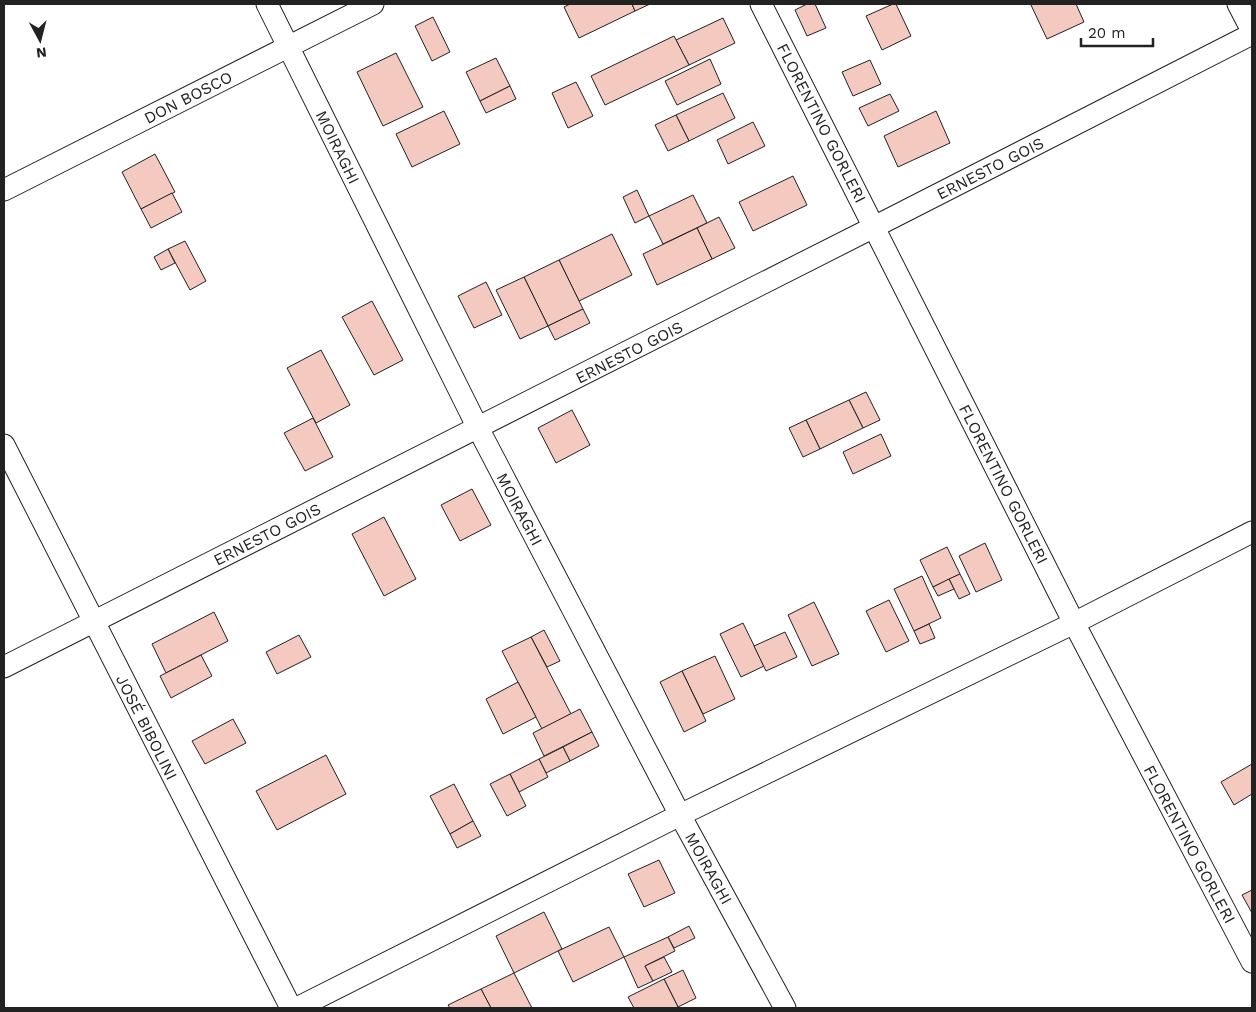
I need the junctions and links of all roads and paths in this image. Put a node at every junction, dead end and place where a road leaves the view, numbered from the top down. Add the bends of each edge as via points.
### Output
1 (267, 4) edge
2 (373, 4) edge
3 (762, 4) edge
4 (1238, 4) edge
5 (1252, 33) edge
6 (288, 46) junction
7 (4, 190) edge
8 (874, 227) junction
9 (478, 428) junction
10 (4, 445) edge
11 (1252, 532) edge
12 (94, 622) junction
13 (1074, 622) junction
14 (4, 667) edge
15 (680, 815) junction
16 (1252, 962) edge
17 (291, 1008) edge
18 (297, 1008) edge
19 (785, 1008) edge

1 - 6 street, MOIRAGHI
2 - 6 street, DON BOSCO
3 - 8 street, FLORENTINO GORLERI
4 - 5 street
5 - 8 street, ERNESTO GOIS
6 - 7 street, DON BOSCO
6 - 9 street, MOIRAGHI
8 - 9 street, ERNESTO GOIS
8 - 13 street, FLORENTINO GORLERI
9 - 12 street, ERNESTO GOIS
9 - 15 street, MOIRAGHI
10 - 12 street, JOSÉ BIBOLINI
11 - 13 street
12 - 14 street, ERNESTO GOIS
12 - 17 street, JOSÉ BIBOLINI
13 - 15 street
13 - 16 street, FLORENTINO GORLERI
15 - 18 street
15 - 19 street, MOIRAGHI

